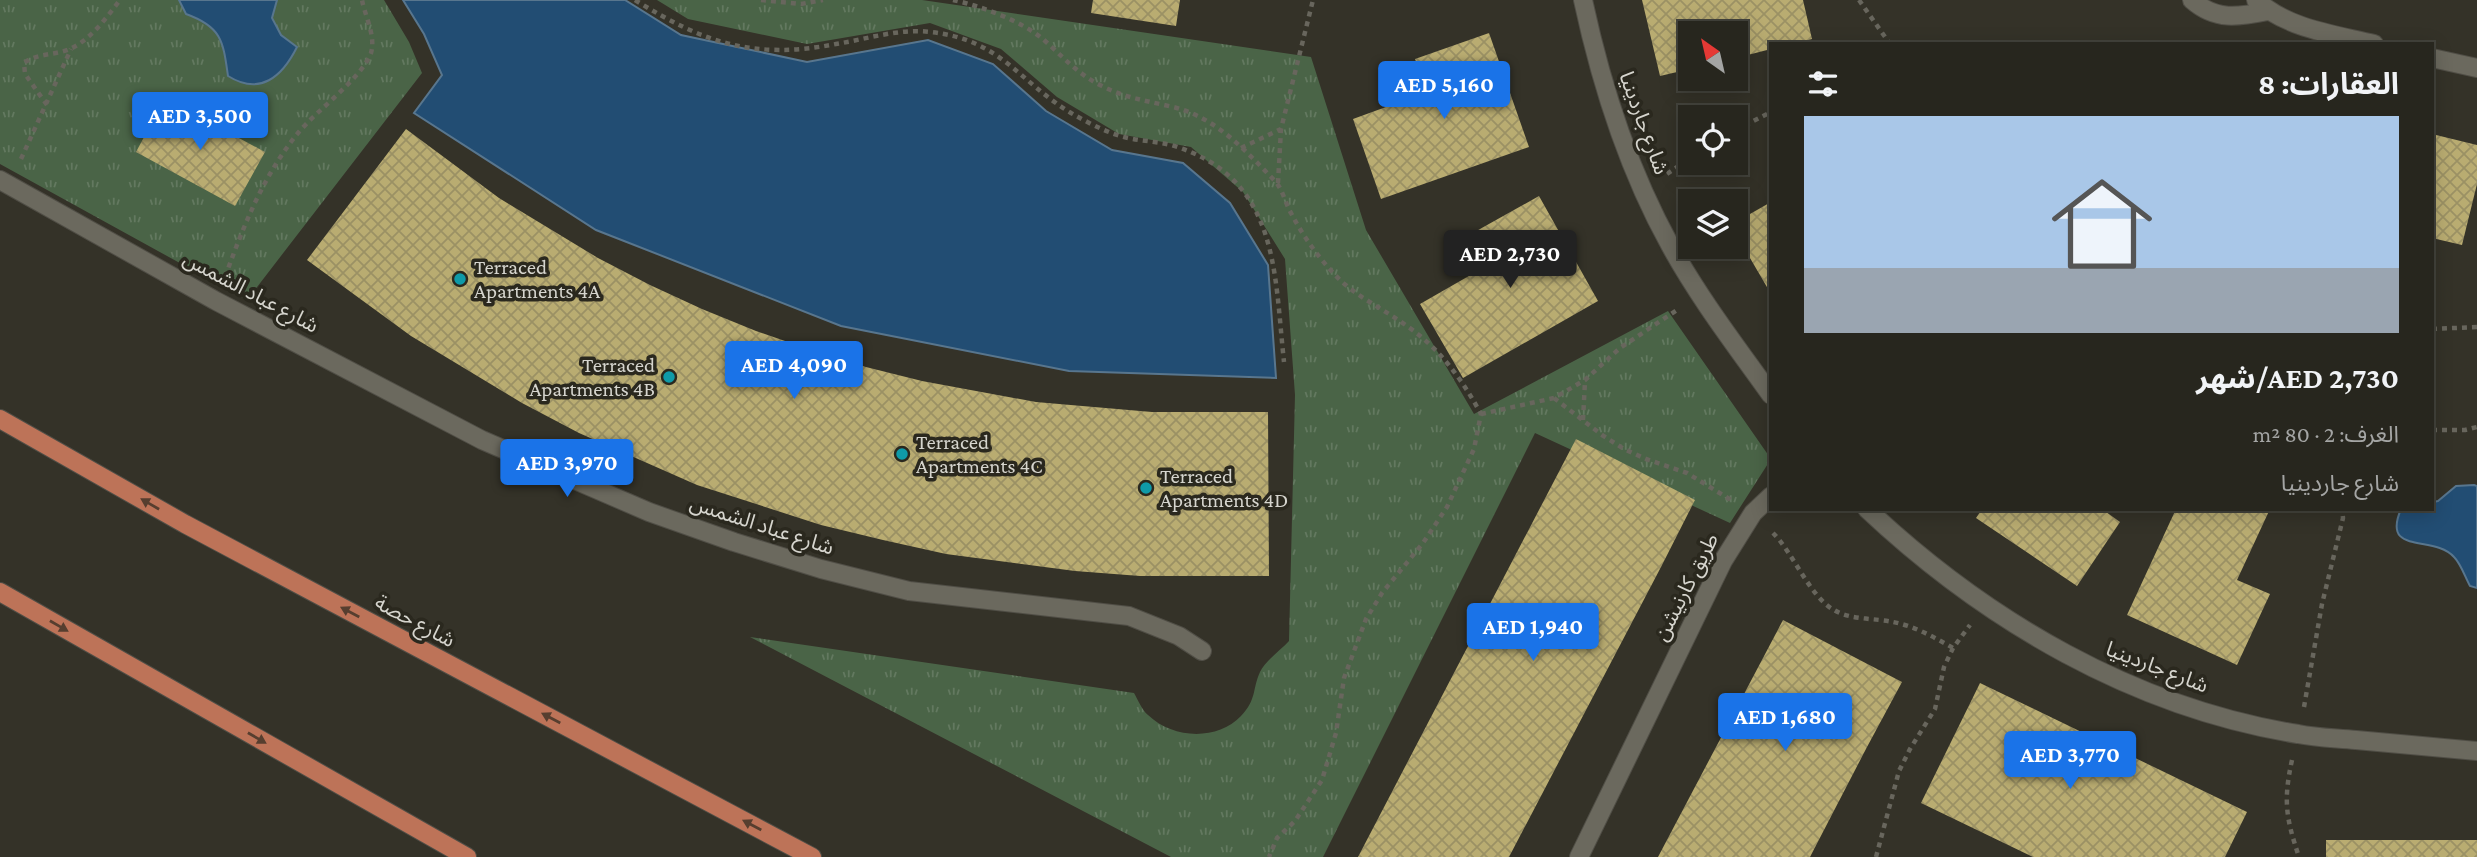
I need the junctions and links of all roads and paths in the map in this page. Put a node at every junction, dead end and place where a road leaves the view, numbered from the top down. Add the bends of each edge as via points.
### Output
1 (120, 0) edge
2 (362, 0) edge
3 (635, 0) edge
4 (761, 0) edge
5 (822, 0) edge
6 (953, 0) edge
7 (1313, 0) edge
8 (1583, 0) edge
9 (1859, 0) edge
10 (2192, 0) edge
11 (2262, 5) edge
12 (1889, 42) edge
13 (2365, 42) edge
14 (71, 49) junction
15 (2434, 58) edge
16 (2477, 68) edge
17 (47, 105) junction
18 (1769, 113) edge
19 (1748, 124) edge
20 (1280, 129) junction
21 (1241, 148) junction
22 (4, 182) edge
23 (1278, 183) junction
24 (1700, 296) junction
25 (216, 301) junction
26 (2477, 327) edge
27 (2434, 329) edge
28 (1284, 362) dead end
29 (1586, 380) junction
30 (1769, 392) edge
31 (1481, 414) junction
32 (0, 419) edge
33 (1583, 420) dead end
34 (2477, 427) edge
35 (2434, 430) edge
36 (1769, 498) edge
37 (1869, 511) edge
38 (2342, 511) edge
39 (0, 592) edge
40 (1990, 609) junction
41 (1202, 651) dead end
42 (2298, 735) junction
43 (2477, 751) edge
44 (467, 857) edge
45 (812, 857) edge
46 (1269, 857) edge
47 (1579, 857) edge
48 (1876, 857) edge
49 (2299, 857) edge

1 - 14 path
2 - 25 path via 371,51 360,71 299,131 279,158 246,218
3 - 28 path via 700,36 737,47 819,47 903,32 950,35 993,51 1068,111 1095,126 1124,137 1168,144 1206,159 1240,188 1266,232 1273,256
4 - 5 path via 801,4
6 - 21 path via 1007,18 1043,39 1101,86 1204,119
7 - 20 path
8 - 24 street, شارع جاردينيا via 1611,106 1644,191
9 - 12 path
10 - 11 street via 2218,16 2236,18
11 - 13 street via 2291,22
14 - 17 path
14 - 17 path via 33,56 24,63 25,74
15 - 16 street
17 - 22 path
18 - 19 path
20 - 21 path
20 - 23 path
21 - 23 path
22 - 25 street, شارع عباد الشمس
23 - 31 path via 1290,212 1328,268 1353,291 1431,344
24 - 29 path via 1620,348
24 - 30 street, شارع جاردينيا
25 - 41 street, شارع عباد الشمس via 482,440 649,512 771,554 909,592 1129,616 1179,636
26 - 27 path
29 - 31 path via 1554,398
29 - 33 path
31 - 46 path via 1474,449 1447,507 1366,620 1344,678 1322,780 1310,802 1277,838
45 -> 32 main road, شارع حصة via 185,524
34 - 35 path
36 - 47 street, طريق كارنيشن via 1753,513 1723,561
37 - 40 street, شارع جاردينيا via 1942,575
38 - 42 path
39 -> 44 main road
40 - 42 street, شارع جاردينيا via 2038,639 2139,688
40 - 48 path via 1963,633 1944,667 1935,709 1899,771
42 - 43 street, شارع جاردينيا
42 - 49 path via 2285,802

